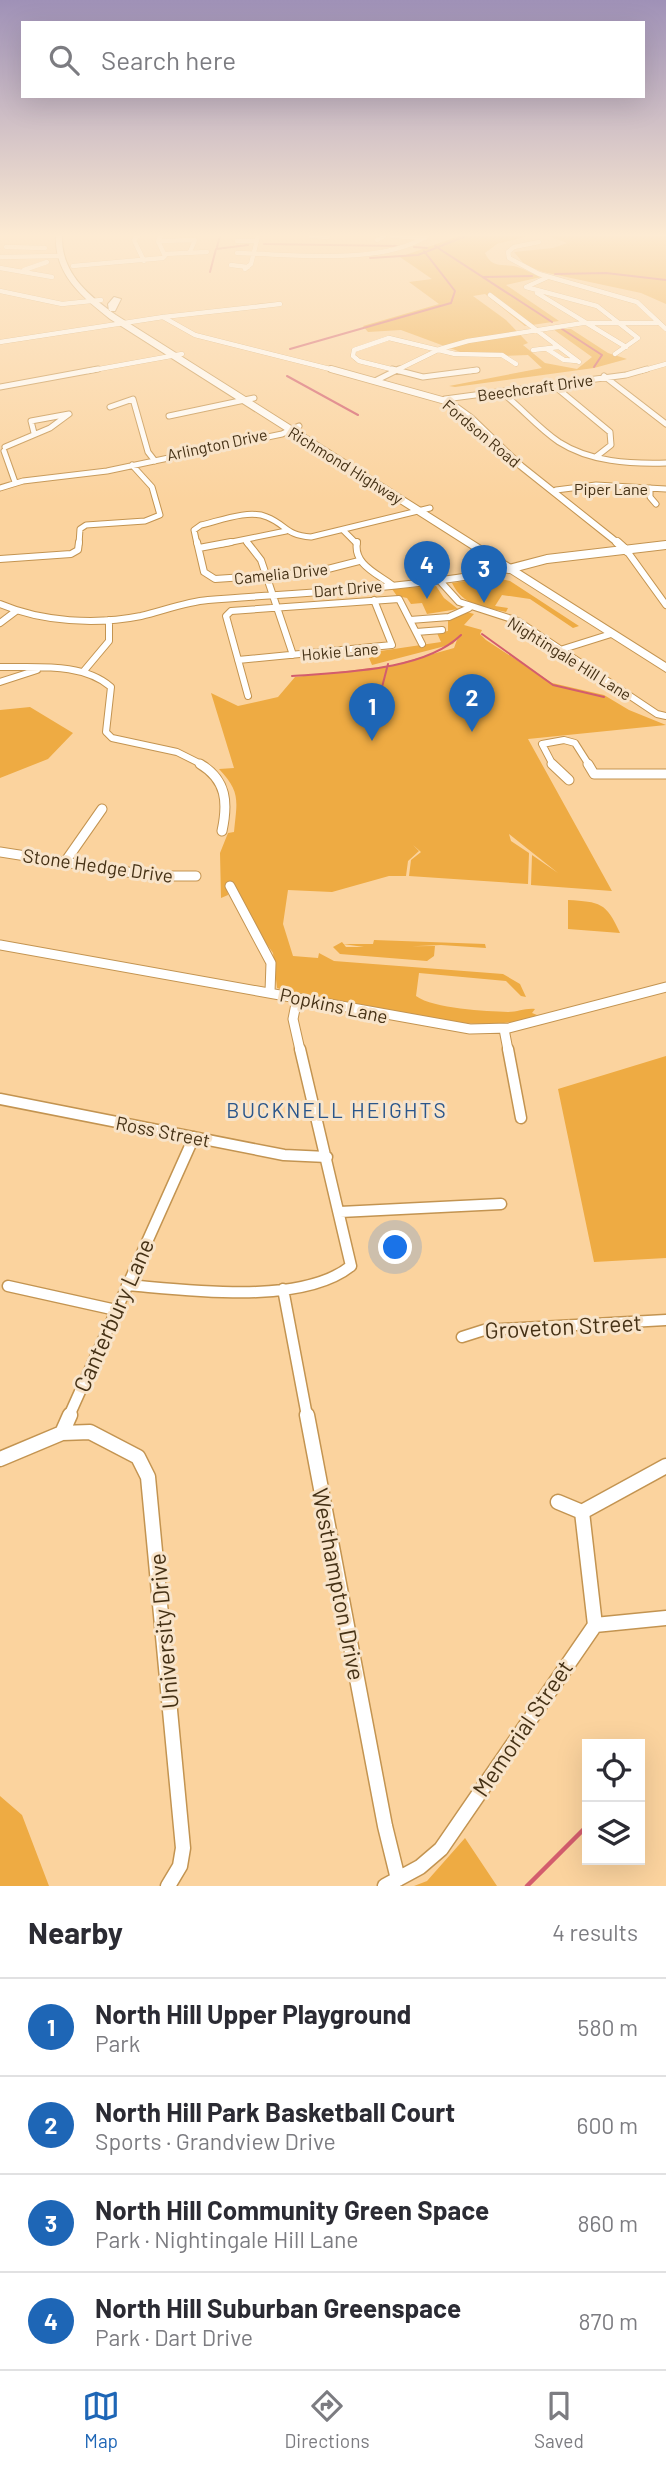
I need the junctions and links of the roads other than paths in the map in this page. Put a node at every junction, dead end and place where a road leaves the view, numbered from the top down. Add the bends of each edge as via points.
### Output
1 (106, 324) edge
2 (129, 324) edge
3 (172, 324) edge
4 (530, 324) edge
5 (575, 324) edge
6 (585, 324) edge
7 (618, 324) edge
8 (534, 329) junction
9 (0, 342) edge
10 (559, 347) junction
11 (626, 347) junction
12 (547, 349) junction
13 (533, 350) dead end
14 (436, 351) junction
15 (615, 354) dead end
16 (178, 355) junction
17 (516, 364) dead end
18 (666, 364) edge
19 (397, 370) junction
20 (477, 370) dead end
21 (604, 376) junction
22 (377, 380) junction
23 (552, 384) junction
24 (0, 387) edge
25 (500, 391) junction
26 (249, 399) junction
27 (445, 399) junction
28 (110, 407) dead end
29 (169, 416) dead end
30 (666, 424) edge
31 (293, 429) junction
32 (34, 433) junction
33 (2, 449) edge
34 (597, 456) junction
35 (153, 459) junction
36 (666, 463) edge
37 (130, 464) junction
38 (15, 482) junction
39 (0, 488) edge
40 (650, 488) junction
41 (666, 489) edge
42 (556, 490) junction
43 (656, 504) dead end
44 (430, 508) junction
45 (419, 511) junction
46 (343, 530) junction
47 (286, 531) junction
48 (246, 541) junction
49 (666, 545) edge
50 (199, 548) junction
51 (627, 551) junction
52 (0, 559) edge
53 (359, 561) junction
54 (514, 567) junction
55 (267, 576) junction
56 (440, 580) junction
57 (392, 585) junction
58 (272, 594) junction
59 (374, 600) junction
60 (0, 604) edge
61 (666, 605) edge
62 (276, 608) junction
63 (469, 608) junction
64 (16, 611) junction
65 (109, 620) junction
66 (410, 620) junction
67 (0, 623) edge
68 (443, 630) dead end
69 (416, 632) junction
70 (611, 634) junction
71 (422, 645) dead end
72 (560, 650) junction
73 (293, 655) junction
74 (666, 656) edge
75 (238, 660) junction
76 (0, 667) edge
77 (666, 668) edge
78 (38, 669) junction
79 (83, 672) junction
80 (0, 682) edge
81 (248, 696) dead end
82 (666, 716) edge
83 (666, 774) edge
84 (569, 780) dead end
85 (102, 809) dead end
86 (222, 831) dead end
87 (0, 852) edge
88 (65, 862) junction
89 (196, 876) dead end
90 (230, 886) dead end
91 (0, 945) edge
92 (666, 987) edge
93 (270, 992) junction
94 (297, 999) junction
95 (504, 1029) junction
96 (0, 1099) edge
97 (521, 1118) dead end
98 (194, 1137) junction
99 (327, 1157) junction
100 (501, 1204) dead end
101 (340, 1212) junction
102 (127, 1285) junction
103 (8, 1286) dead end
104 (283, 1289) junction
105 (116, 1311) junction
106 (666, 1320) edge
107 (462, 1337) dead end
108 (62, 1433) junction
109 (0, 1459) edge
110 (666, 1466) edge
111 (558, 1502) dead end
112 (582, 1513) junction
113 (666, 1618) edge
114 (595, 1625) junction
115 (391, 1883) edge
116 (168, 1886) edge

1 - 9 street
2 - 16 highway, Richmond Highway
3 - 22 street, Fordson Road via 195,335
4 - 8 street
5 - 8 street
6 - 11 street
7 - 11 street via 638,338
8 - 10 street
8 - 14 street
10 - 12 street
10 - 12 street via 579,362 564,360
11 - 15 street
12 - 13 street
14 - 17 street via 502,355
14 - 19 street
14 - 19 street via 389,338 354,350 359,361
16 - 24 street
16 - 26 highway, Richmond Highway
18 - 21 street, Beechcraft Drive
19 - 20 street via 423,377
19 - 22 street
21 - 23 street, Beechcraft Drive
21 - 30 street
22 - 27 street, Fordson Road
23 - 25 street, Beechcraft Drive
23 - 34 street via 610,432 611,445
25 - 27 street, Beechcraft Drive
25 - 34 street via 559,442
26 - 29 street
26 - 31 highway, Richmond Highway
27 - 42 street, Fordson Road via 519,465
28 - 35 street via 133,399
31 - 35 street, Arlington Drive
31 - 44 highway, Richmond Highway
31 - 45 highway, Richmond Highway
32 - 32 street via 50,428 69,414 31,421
32 - 33 street
33 - 38 street
34 - 36 street
35 - 37 street, Arlington Drive
37 - 38 street, Arlington Drive
37 - 52 street via 146,477 159,502 160,515 145,522 83,527 78,550 71,554
38 - 39 street, Arlington Drive
40 - 41 street, Piper Lane
40 - 42 street, Piper Lane via 596,485
40 - 43 street
42 - 51 street, Fordson Road
44 - 45 street, Camelia Drive
44 - 54 highway, Richmond Highway
45 - 46 street, Camelia Drive
45 - 54 highway, Richmond Highway
46 - 47 street, Camelia Drive via 306,538
46 - 53 street via 357,541
47 - 48 street
47 - 50 street, Camelia Drive via 265,516 243,514 197,527
48 - 50 street
48 - 55 street via 258,554
49 - 51 street
50 - 55 street, Camelia Drive via 205,572 212,578
51 - 54 street
51 - 61 street, Fordson Road
53 - 55 street, Camelia Drive via 316,572
53 - 57 street
54 - 56 street, Dart Drive
54 - 70 highway, Richmond Highway
54 - 74 highway, Richmond Highway
55 - 58 street
56 - 57 street, Dart Drive
56 - 63 street, Nightingale Hill Lane via 453,598
57 - 58 street, Dart Drive
58 - 62 street
58 - 65 street, Dart Drive via 187,603
59 - 62 street
59 - 66 street via 399,599
59 - 73 street, Hokie Lane via 392,645
60 - 64 street
62 - 73 street
62 - 75 street via 227,613
63 - 66 street via 453,616
63 - 72 street, Nightingale Hill Lane via 513,619
64 - 65 street via 61,619
64 - 67 street
65 - 79 street via 109,641
66 - 69 street
68 - 69 street
69 - 71 street
70 - 72 street
70 - 77 highway, Richmond Highway
72 - 82 street, Nightingale Hill Lane
73 - 75 street, Hokie Lane
75 - 81 street
76 - 78 street
78 - 79 street
78 - 80 street
79 - 86 street via 103,677 111,687 106,732 112,738 183,754 221,784 226,796
83 - 84 street via 594,774 575,743 542,744 555,769
85 - 88 street
87 - 88 street, Stone Hedge Drive
88 - 89 street, Stone Hedge Drive via 153,876
90 - 93 street via 238,908 271,958
91 - 93 street, Popkins Lane
92 - 95 street, Popkins Lane
93 - 94 street, Popkins Lane
94 - 95 street, Popkins Lane via 444,1027
94 - 99 street via 293,1019
95 - 97 street
96 - 98 street, Ross Street
98 - 99 street, Ross Street via 284,1155
98 - 102 street, Canterbury Lane
99 - 101 street
100 - 101 street
101 - 104 street via 352,1260 347,1272 335,1279
102 - 104 street
102 - 105 street, Canterbury Lane
103 - 105 street
104 - 115 street, Westhampton Drive
105 - 108 street, Canterbury Lane
106 - 107 street, Groveton Street via 484,1329
108 - 109 street
108 - 116 street, University Drive via 81,1430 122,1446 138,1457 148,1477 183,1848 180,1866
110 - 112 street
111 - 112 street
112 - 114 street
113 - 114 street
114 - 115 street, Memorial Street via 441,1849

